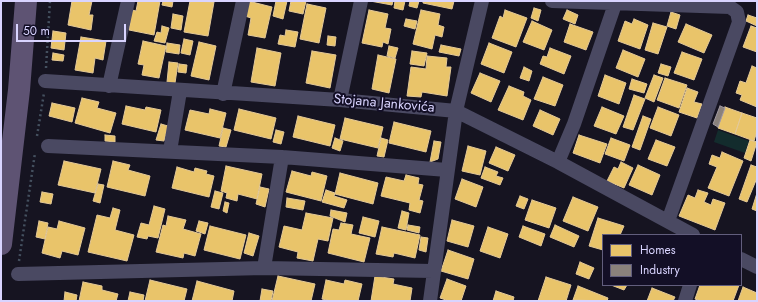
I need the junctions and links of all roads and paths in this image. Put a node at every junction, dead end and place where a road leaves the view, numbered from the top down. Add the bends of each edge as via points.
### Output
1 (11, 1) edge
2 (26, 1) edge
3 (50, 1) edge
4 (128, 1) edge
5 (243, 1) edge
6 (361, 1) edge
7 (482, 1) edge
8 (552, 1) edge
9 (615, 4) junction
10 (45, 81) junction
11 (109, 86) junction
12 (180, 91) junction
13 (223, 94) junction
14 (340, 100) junction
15 (456, 111) junction
16 (1, 128) edge
17 (40, 146) junction
18 (170, 151) junction
19 (282, 157) junction
20 (558, 162) junction
21 (447, 170) junction
22 (668, 221) junction
23 (692, 234) edge
24 (1, 244) edge
25 (742, 260) edge
26 (757, 267) edge
27 (264, 268) junction
28 (433, 271) junction
29 (18, 274) joint
30 (690, 286) edge
31 (430, 301) edge
32 (685, 301) edge

1 - 16 main road
2 - 24 main road via 19,90
3 - 10 path
4 - 11 street
5 - 13 street
6 - 14 street
7 - 15 street
8 - 9 street
9 - 20 street via 574,124
9 - 22 street via 730,7 734,8 739,16
10 - 11 street, Stojana Jankovića
10 - 17 path
11 - 12 street, Stojana Jankovića
12 - 13 street, Stojana Jankovića
12 - 18 street
13 - 14 street, Stojana Jankovića
14 - 15 street, Stojana Jankovića
15 - 20 street, Stojana Jankovića
15 - 21 street
17 - 18 street
17 - 29 path
18 - 19 street
19 - 21 street
19 - 27 street
20 - 22 street, Stojana Jankovića
21 - 28 street
22 - 23 street, Stojana Jankovića
25 - 26 street
27 - 28 street
27 - 29 street
28 - 31 street
30 - 32 street

